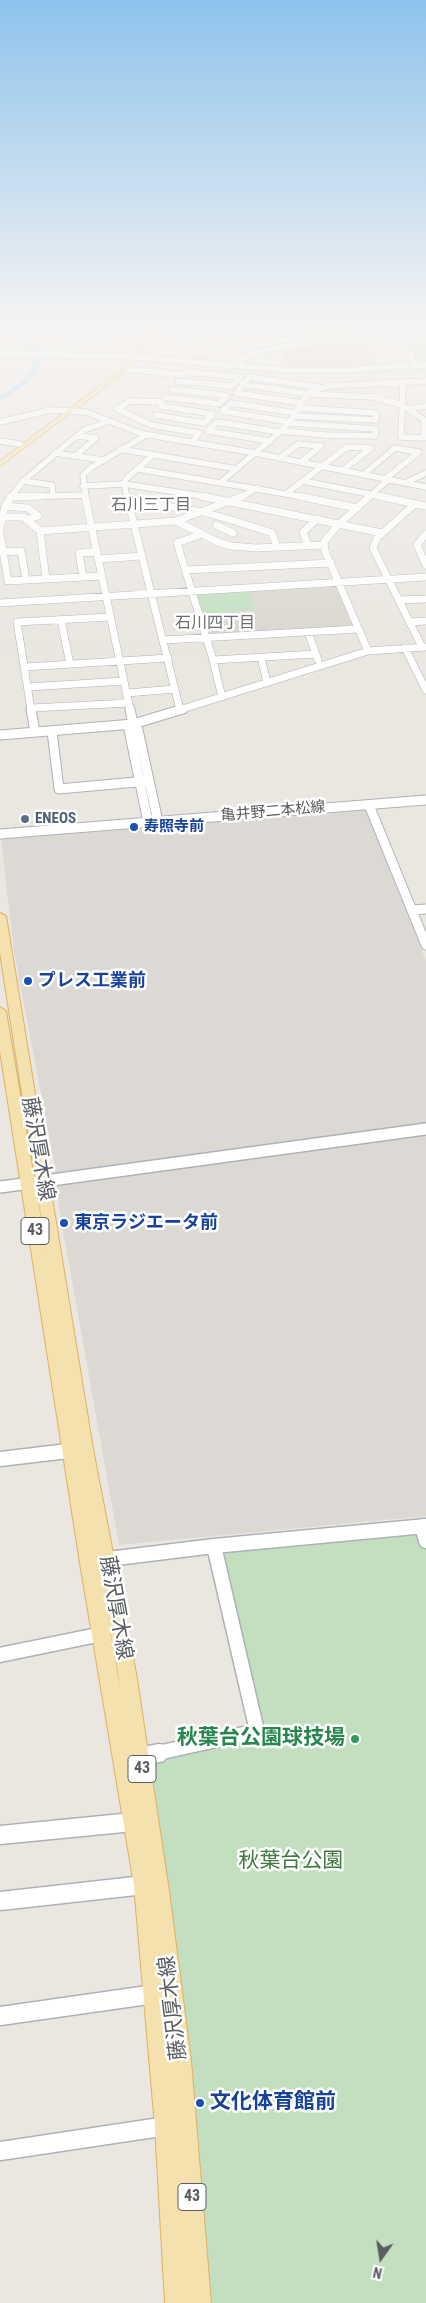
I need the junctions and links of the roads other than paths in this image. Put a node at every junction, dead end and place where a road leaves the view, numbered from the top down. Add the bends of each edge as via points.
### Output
1 (31, 436) edge
2 (36, 436) edge
3 (77, 436) edge
4 (81, 436) edge
5 (142, 436) edge
6 (160, 436) edge
7 (196, 436) edge
8 (242, 436) edge
9 (275, 436) edge
10 (401, 436) edge
11 (424, 436) edge
12 (270, 441) junction
13 (0, 442) edge
14 (192, 442) junction
15 (20, 444) junction
16 (120, 450) junction
17 (55, 453) junction
18 (255, 453) junction
19 (153, 455) junction
20 (75, 456) junction
21 (280, 458) junction
22 (0, 460) edge
23 (102, 460) junction
24 (301, 462) junction
25 (0, 464) edge
26 (322, 466) junction
27 (138, 469) junction
28 (237, 469) junction
29 (343, 470) junction
30 (426, 473) edge
31 (364, 474) junction
32 (387, 479) junction
33 (23, 481) junction
34 (303, 481) junction
35 (221, 482) junction
36 (405, 483) junction
37 (124, 484) junction
38 (83, 486) junction
39 (184, 486) dead end
40 (426, 487) edge
41 (257, 488) junction
42 (177, 492) junction
43 (287, 493) junction
44 (85, 495) junction
45 (371, 495) junction
46 (10, 497) junction
47 (53, 497) junction
48 (232, 501) junction
49 (129, 504) junction
50 (415, 504) junction
51 (4, 506) junction
52 (426, 506) edge
53 (357, 508) junction
54 (203, 512) junction
55 (2, 517) junction
56 (317, 519) junction
57 (26, 520) junction
58 (235, 521) junction
59 (176, 522) junction
60 (339, 524) junction
61 (135, 526) junction
62 (0, 528) edge
63 (92, 528) junction
64 (40, 531) junction
65 (0, 533) edge
66 (233, 533) dead end
67 (382, 533) junction
68 (202, 534) junction
69 (426, 534) edge
70 (308, 545) junction
71 (324, 545) junction
72 (277, 547) junction
73 (2, 552) junction
74 (98, 556) junction
75 (142, 556) junction
76 (331, 563) junction
77 (426, 566) edge
78 (186, 570) junction
79 (102, 576) junction
80 (283, 576) junction
81 (84, 577) junction
82 (426, 577) edge
83 (46, 579) junction
84 (388, 579) junction
85 (26, 580) junction
86 (338, 582) junction
87 (192, 591) junction
88 (152, 593) junction
89 (106, 596) junction
90 (426, 599) edge
91 (399, 600) junction
92 (0, 603) edge
93 (110, 617) junction
94 (61, 620) junction
95 (426, 621) edge
96 (410, 622) junction
97 (358, 629) junction
98 (308, 632) junction
99 (206, 638) junction
100 (164, 640) junction
101 (424, 647) edge
102 (405, 648) junction
103 (368, 651) junction
104 (316, 654) junction
105 (261, 657) junction
106 (168, 658) junction
107 (213, 660) junction
108 (120, 661) junction
109 (70, 664) junction
110 (321, 666) junction
111 (25, 667) junction
112 (124, 681) junction
113 (267, 683) junction
114 (28, 687) junction
115 (175, 689) junction
116 (426, 690) edge
117 (127, 693) junction
118 (222, 697) junction
119 (129, 703) junction
120 (32, 708) junction
121 (180, 710) junction
122 (133, 724) junction
123 (52, 731) junction
124 (35, 732) junction
125 (0, 735) edge
126 (144, 782) junction
127 (426, 800) edge
128 (369, 805) junction
129 (153, 822) junction
130 (0, 834) edge
131 (426, 909) edge
132 (412, 910) junction
133 (0, 916) edge
134 (426, 945) edge
135 (0, 1011) edge
136 (426, 1129) edge
137 (34, 1182) junction
138 (0, 1187) edge
139 (78, 1450) junction
140 (0, 1459) edge
141 (424, 1526) edge
142 (426, 1541) edge
143 (214, 1546) junction
144 (98, 1560) junction
145 (102, 1634) junction
146 (0, 1655) edge
147 (140, 1757) junction
148 (133, 1822) junction
149 (0, 1835) edge
150 (144, 1885) junction
151 (0, 1901) edge
152 (155, 1994) junction
153 (0, 2016) edge
154 (167, 2126) junction
155 (0, 2151) edge
156 (177, 2303) edge
157 (199, 2303) edge

1 - 15 main road
2 - 25 main road
3 - 17 street
4 - 20 street via 96,438
5 - 16 street
6 - 14 street
7 - 14 street
8 - 12 street
9 - 12 street
10 - 11 street
12 - 18 street
13 - 15 street
14 - 18 street
15 - 22 main road
16 - 19 street
16 - 23 street
17 - 20 street
17 - 33 street
18 - 21 street
18 - 28 street
19 - 27 street
19 - 28 street
20 - 23 street
21 - 24 street
21 - 24 street via 298,444 321,446
23 - 38 street via 83,475
24 - 26 street
26 - 29 street
26 - 29 street via 347,447 371,448
26 - 34 street
27 - 35 street
27 - 37 street
28 - 35 street
29 - 31 street
30 - 36 street
31 - 32 street
31 - 32 street via 396,448 420,452
32 - 36 street
32 - 45 street
33 - 46 street
33 - 47 street via 52,485
34 - 43 street
34 - 45 street
35 - 41 street
36 - 40 street
37 - 38 street
37 - 42 street
37 - 49 street
38 - 44 street
39 - 42 street
41 - 43 street
41 - 48 street
42 - 48 street
43 - 53 street
44 - 47 street
44 - 63 street
45 - 50 street
45 - 53 street
46 - 47 street
46 - 51 street
48 - 54 street
48 - 56 street
49 - 54 street via 148,503
49 - 61 street
50 - 52 street
50 - 67 street
51 - 55 street
51 - 57 street via 28,508 38,516
53 - 60 street
54 - 58 street
54 - 59 street
55 - 57 street
55 - 62 street
56 - 60 street
56 - 70 street via 303,532
57 - 64 street
58 - 66 street via 218,526
58 - 72 street via 272,533
59 - 61 street
59 - 68 street
60 - 67 street
60 - 71 street via 325,538
61 - 63 street
61 - 75 street
63 - 64 street
63 - 74 street
64 - 83 street
65 - 73 street
67 - 84 street via 374,541 373,548
68 - 72 street via 231,546
68 - 78 street via 177,543
69 - 77 street via 417,546
70 - 71 street
70 - 72 street
71 - 76 street
73 - 85 street via 8,581
73 - 85 street via 21,550
74 - 75 street
74 - 79 street
74 - 81 street via 79,553
75 - 88 street
76 - 80 street
76 - 86 street
78 - 80 street
78 - 87 street
79 - 81 street
79 - 89 street
80 - 86 street
80 - 87 street
81 - 83 street
82 - 84 street
83 - 85 street
84 - 86 street
84 - 91 street
86 - 97 street
87 - 88 street
87 - 99 street
88 - 89 street
88 - 100 street
89 - 92 street
89 - 93 street
90 - 91 street
91 - 96 street
93 - 94 street
93 - 108 street
94 - 109 street
94 - 111 street via 16,622
95 - 96 street
96 - 101 street
97 - 98 street
97 - 103 street
98 - 99 street
98 - 104 street
99 - 100 street
99 - 107 street
100 - 106 street
101 - 102 street
102 - 103 street
102 - 116 street
103 - 110 street
104 - 105 street
104 - 110 street
105 - 107 street
105 - 113 street
106 - 108 street
106 - 115 street
107 - 118 street
108 - 109 street
108 - 112 street
109 - 111 street
110 - 113 street
111 - 114 street
112 - 114 street
112 - 117 street
113 - 118 street
114 - 120 street
115 - 117 street
115 - 121 street
117 - 119 street
118 - 121 street
119 - 120 street
119 - 122 street
120 - 124 street
121 - 122 street
122 - 123 street
122 - 126 street via 129,730
123 - 124 street
123 - 126 street via 59,789
124 - 125 street
126 - 129 street via 147,817
127 - 128 street, 亀井野二本松線
128 - 129 street, 亀井野二本松線
128 - 132 street
129 - 130 street, 亀井野二本松線
131 - 132 street
132 - 134 street
133 - 137 main road, 藤沢厚木線 / 43
135 - 137 main road, 藤沢厚木線 / 43
136 - 137 street
137 - 138 street
137 - 139 main road, 藤沢厚木線 / 43
139 - 140 street
139 - 144 main road, 藤沢厚木線 / 43
141 - 142 street
141 - 143 street
143 - 144 street
143 - 147 street via 257,1731
144 - 145 main road, 藤沢厚木線 / 43
144 - 147 main road, 藤沢厚木線 / 43
145 - 146 street
145 - 148 main road, 藤沢厚木線 / 43
147 - 157 main road, 藤沢厚木線 / 43 via 180,2061
148 - 149 street
148 - 150 main road, 藤沢厚木線 / 43
150 - 151 street
150 - 152 main road, 藤沢厚木線 / 43
152 - 153 street
152 - 154 main road, 藤沢厚木線 / 43
154 - 155 street
154 - 156 main road, 藤沢厚木線 / 43

